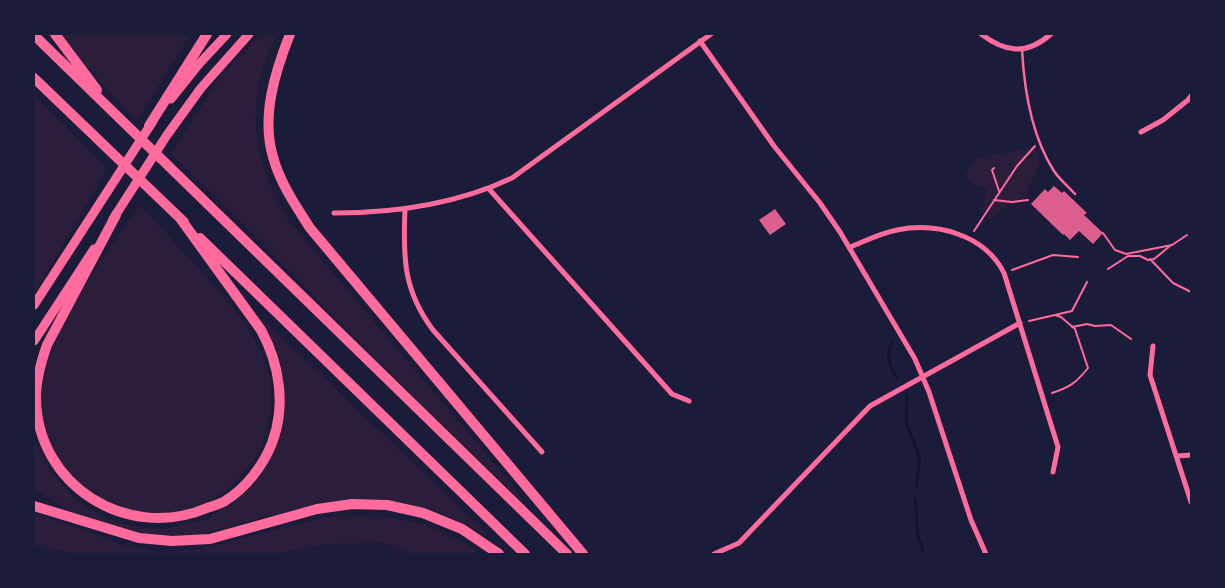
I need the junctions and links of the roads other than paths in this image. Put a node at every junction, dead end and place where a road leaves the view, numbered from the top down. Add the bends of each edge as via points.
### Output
1 (55, 34) edge
2 (207, 34) edge
3 (227, 34) edge
4 (249, 34) edge
5 (290, 34) edge
6 (711, 34) edge
7 (981, 34) edge
8 (1050, 34) edge
9 (34, 35) edge
10 (700, 41) junction
11 (1022, 49) junction
12 (34, 78) edge
13 (1191, 96) edge
14 (117, 117) junction
15 (149, 126) junction
16 (1141, 132) dead end
17 (489, 189) junction
18 (1075, 194) dead end
19 (405, 210) junction
20 (334, 213) dead end
21 (116, 215) junction
22 (180, 218) junction
23 (850, 247) junction
24 (34, 306) edge
25 (1020, 323) junction
26 (34, 341) edge
27 (1152, 346) dead end
28 (923, 376) junction
29 (689, 401) dead end
30 (542, 452) dead end
31 (1191, 455) edge
32 (1177, 456) junction
33 (1053, 472) dead end
34 (34, 498) edge
35 (1191, 502) edge
36 (34, 506) edge
37 (60, 514) junction
38 (499, 554) edge
39 (525, 554) edge
40 (567, 554) edge
41 (583, 554) edge
42 (714, 554) edge
43 (986, 554) edge

1 - 14 highway
2 - 15 highway
3 - 15 main road
4 - 21 main road via 167,134
5 - 41 highway via 279,61 272,92 269,127 273,157 286,190 310,228
6 - 10 street
7 - 11 street via 998,46
8 - 11 street
9 - 14 highway
10 - 17 street via 530,166
10 - 23 street
11 - 18 lane via 1039,143 1055,172
12 - 22 highway
13 - 16 street via 1163,120
14 - 40 highway
15 - 24 main road
17 - 19 street
17 - 29 street via 672,394
19 - 20 street
19 - 30 street via 407,277 422,314
21 - 22 highway via 47,345 37,382 38,416 54,460 77,487 119,512 151,519 196,513 225,501 246,483 266,458 276,431 280,404 271,348
21 - 26 main road
22 - 39 highway
23 - 25 street via 884,233 907,228 944,229 976,242 1000,265
23 - 28 street
25 - 28 street
25 - 33 street via 1058,447
27 - 32 street via 1150,375
28 - 42 street via 870,406 739,543
28 - 43 street via 962,494
31 - 32 street
32 - 35 street
34 - 37 highway
36 - 37 highway
37 - 38 highway via 139,538 172,541 210,538 317,509 352,504 387,506 424,513 462,529

